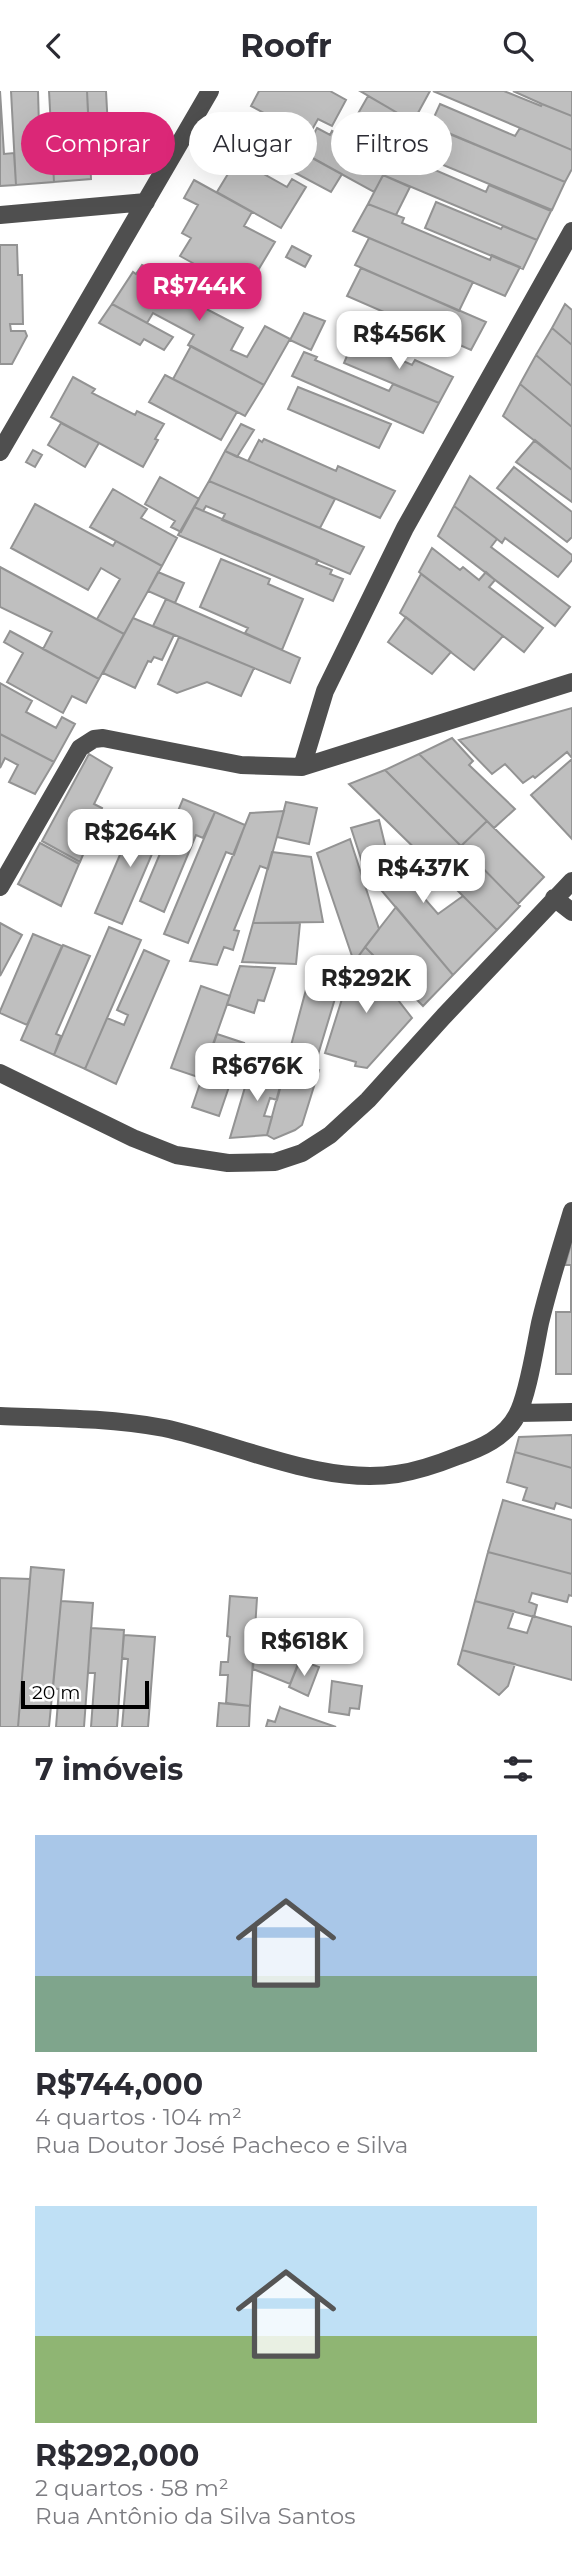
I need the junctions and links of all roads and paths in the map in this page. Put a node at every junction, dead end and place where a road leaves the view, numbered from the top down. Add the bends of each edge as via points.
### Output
1 (210, 91) edge
2 (146, 202) junction
3 (0, 215) edge
4 (572, 231) edge
5 (0, 452) edge
6 (572, 682) edge
7 (302, 767) junction
8 (572, 881) edge
9 (0, 887) edge
10 (554, 898) junction
11 (572, 912) edge
12 (0, 1073) edge
13 (572, 1211) edge
14 (572, 1412) edge
15 (518, 1413) junction
16 (0, 1416) edge

1 - 2 street
2 - 3 street
2 - 5 street
4 - 7 street via 405,528 324,691
6 - 7 street
7 - 9 street via 241,765 93,739 80,748
8 - 10 street
10 - 11 street
10 - 12 street via 368,1100 330,1135 302,1153 275,1162 228,1163 176,1155
13 - 15 street
14 - 15 street
15 - 16 street via 508,1428 482,1447 444,1462 370,1476 280,1462 190,1435 120,1422

